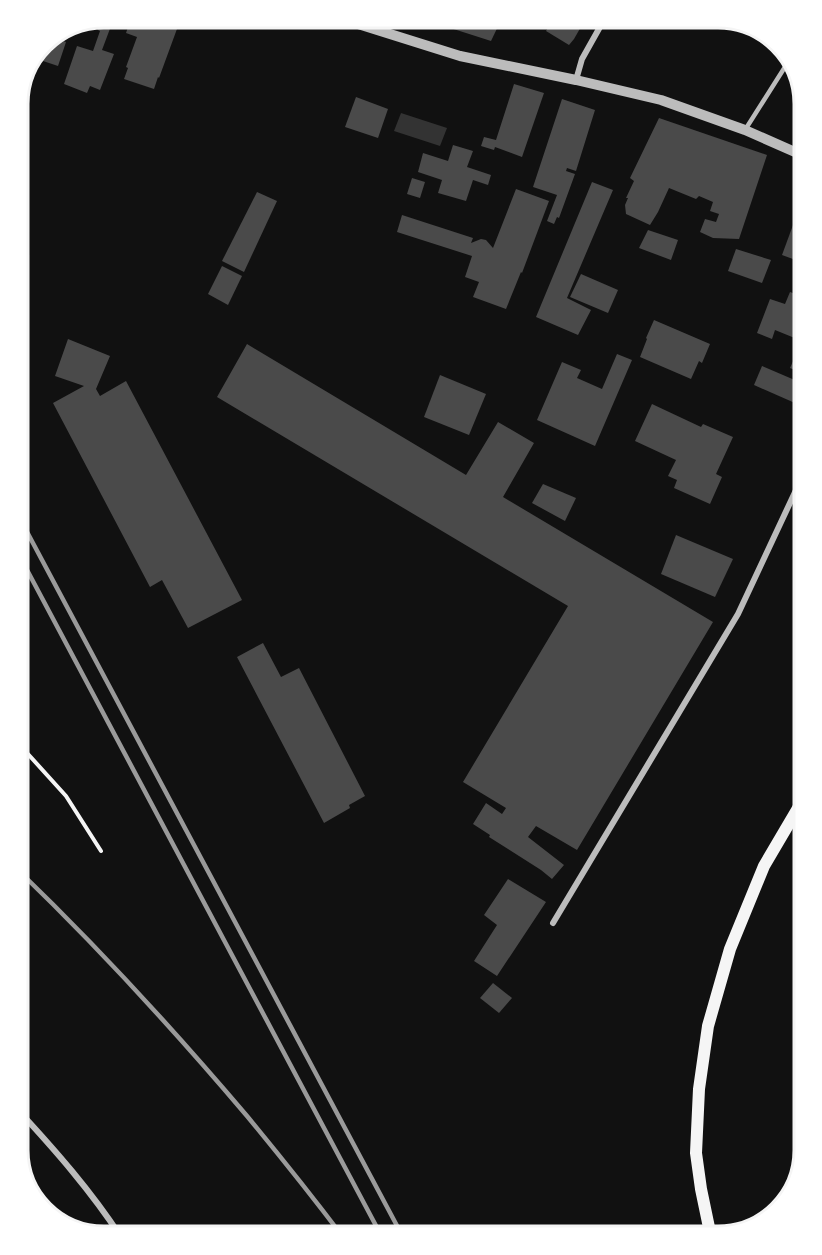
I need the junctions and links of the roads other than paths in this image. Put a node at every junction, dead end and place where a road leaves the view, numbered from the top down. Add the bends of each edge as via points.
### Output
1 (372, 28) edge
2 (599, 29) edge
3 (784, 69) edge
4 (576, 80) junction
5 (745, 129) junction
6 (794, 151) edge
7 (794, 494) edge
8 (794, 815) edge
9 (553, 923) dead end
10 (28, 1121) edge
11 (113, 1226) edge
12 (709, 1226) edge

1 - 4 street via 460,56
2 - 4 street
3 - 5 lane
4 - 5 street via 661,100
5 - 6 street
7 - 9 street via 738,614
8 - 12 main road via 764,866 730,949 708,1026 699,1089 696,1153
10 - 11 street via 60,1155

